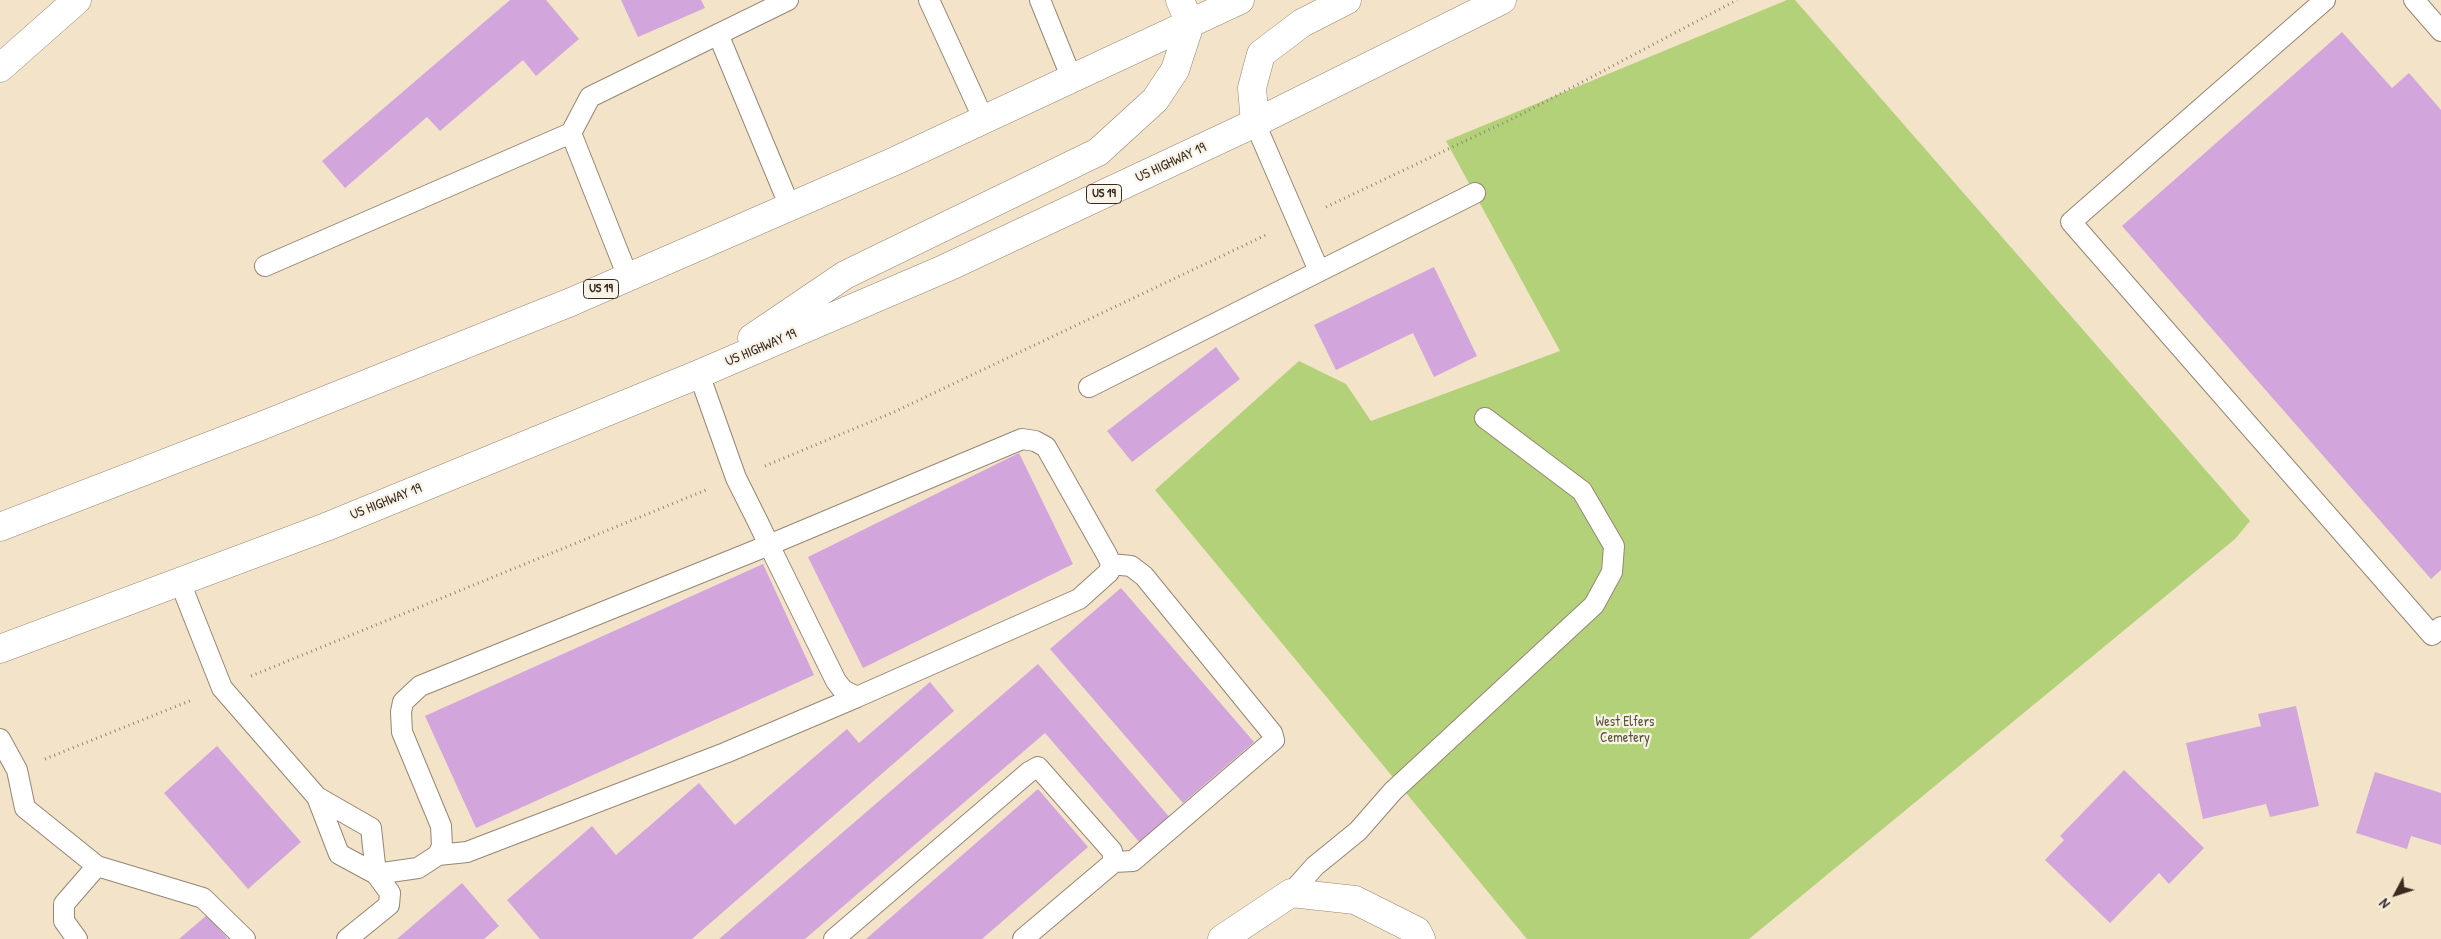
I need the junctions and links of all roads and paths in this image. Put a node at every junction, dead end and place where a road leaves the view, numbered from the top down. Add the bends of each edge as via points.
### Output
1 (77, 0) edge
2 (788, 0) edge
3 (929, 0) edge
4 (1040, 0) edge
5 (1240, 0) edge
6 (1348, 0) edge
7 (1502, 0) edge
8 (1737, 0) edge
9 (2325, 0) edge
10 (2414, 0) edge
11 (1185, 12) edge
12 (2441, 31) edge
13 (718, 34) junction
14 (0, 68) edge
15 (1072, 79) junction
16 (984, 120) junction
17 (1255, 123) junction
18 (571, 134) junction
19 (1475, 193) dead end
20 (790, 207) junction
21 (1297, 221) junction
22 (266, 266) dead end
23 (1319, 271) junction
24 (628, 277) junction
25 (699, 374) junction
26 (1090, 387) dead end
27 (1485, 418) dead end
28 (736, 478) junction
29 (0, 527) edge
30 (769, 545) junction
31 (1111, 564) junction
32 (180, 582) junction
33 (2441, 627) edge
34 (0, 650) edge
35 (222, 688) junction
36 (857, 697) junction
37 (0, 739) edge
38 (17, 770) junction
39 (317, 797) junction
40 (438, 855) junction
41 (1114, 862) junction
42 (97, 866) junction
43 (376, 874) junction
44 (1291, 893) junction
45 (77, 939) edge
46 (245, 939) edge
47 (347, 939) edge
48 (834, 939) edge
49 (1023, 939) edge
50 (1222, 939) edge
51 (1421, 939) edge

1 - 14 main road
2 - 13 lane
3 - 16 lane
4 - 15 lane
5 - 11 main road, US 19
6 - 17 main road via 1302,23 1261,54 1252,88
7 - 17 main road, US HIGHWAY 19 / US 19
8 - 21 path via 1520,115
9 - 33 lane via 2071,222 2432,634
10 - 12 lane
11 - 15 main road, US 19
11 - 25 main road via 1175,70 1155,100 1098,152 845,276
13 - 18 lane via 590,97
13 - 20 lane
15 - 16 main road, US 19
16 - 20 main road, US 19
17 - 21 lane
17 - 25 main road, US HIGHWAY 19 / US 19 via 955,264
18 - 22 lane
18 - 24 lane
19 - 23 lane
20 - 24 main road, US 19
21 - 23 lane
21 - 28 path via 894,412
23 - 26 lane
24 - 29 main road, US 19
25 - 28 lane
25 - 32 main road, US HIGHWAY 19 / US 19 via 326,527
27 - 44 lane via 1582,491 1614,546 1612,572 1594,605 1393,791 1358,831 1315,866
28 - 30 lane
28 - 35 path
30 - 31 lane via 1022,439 1046,447
30 - 36 lane via 836,681
30 - 40 lane via 420,686 407,698 401,712 402,732 441,826 442,846
31 - 36 lane via 1110,572 1078,599
31 - 41 lane via 1131,566 1144,576 1272,733 1274,740 1133,861
32 - 34 main road, US HIGHWAY 19 / US 19
32 - 35 lane
35 - 38 path
35 - 39 lane
36 - 40 lane via 724,753 467,852
37 - 38 lane
38 - 42 lane via 25,808
39 - 43 lane via 339,854
39 - 43 lane via 371,828
40 - 43 lane via 418,868
41 - 48 lane via 1112,851 1038,768 1028,772
41 - 49 lane
42 - 45 lane via 64,904 64,921
42 - 46 lane via 203,898
43 - 47 lane via 390,893 389,905
44 - 50 main road
44 - 51 main road via 1355,900 1417,930

